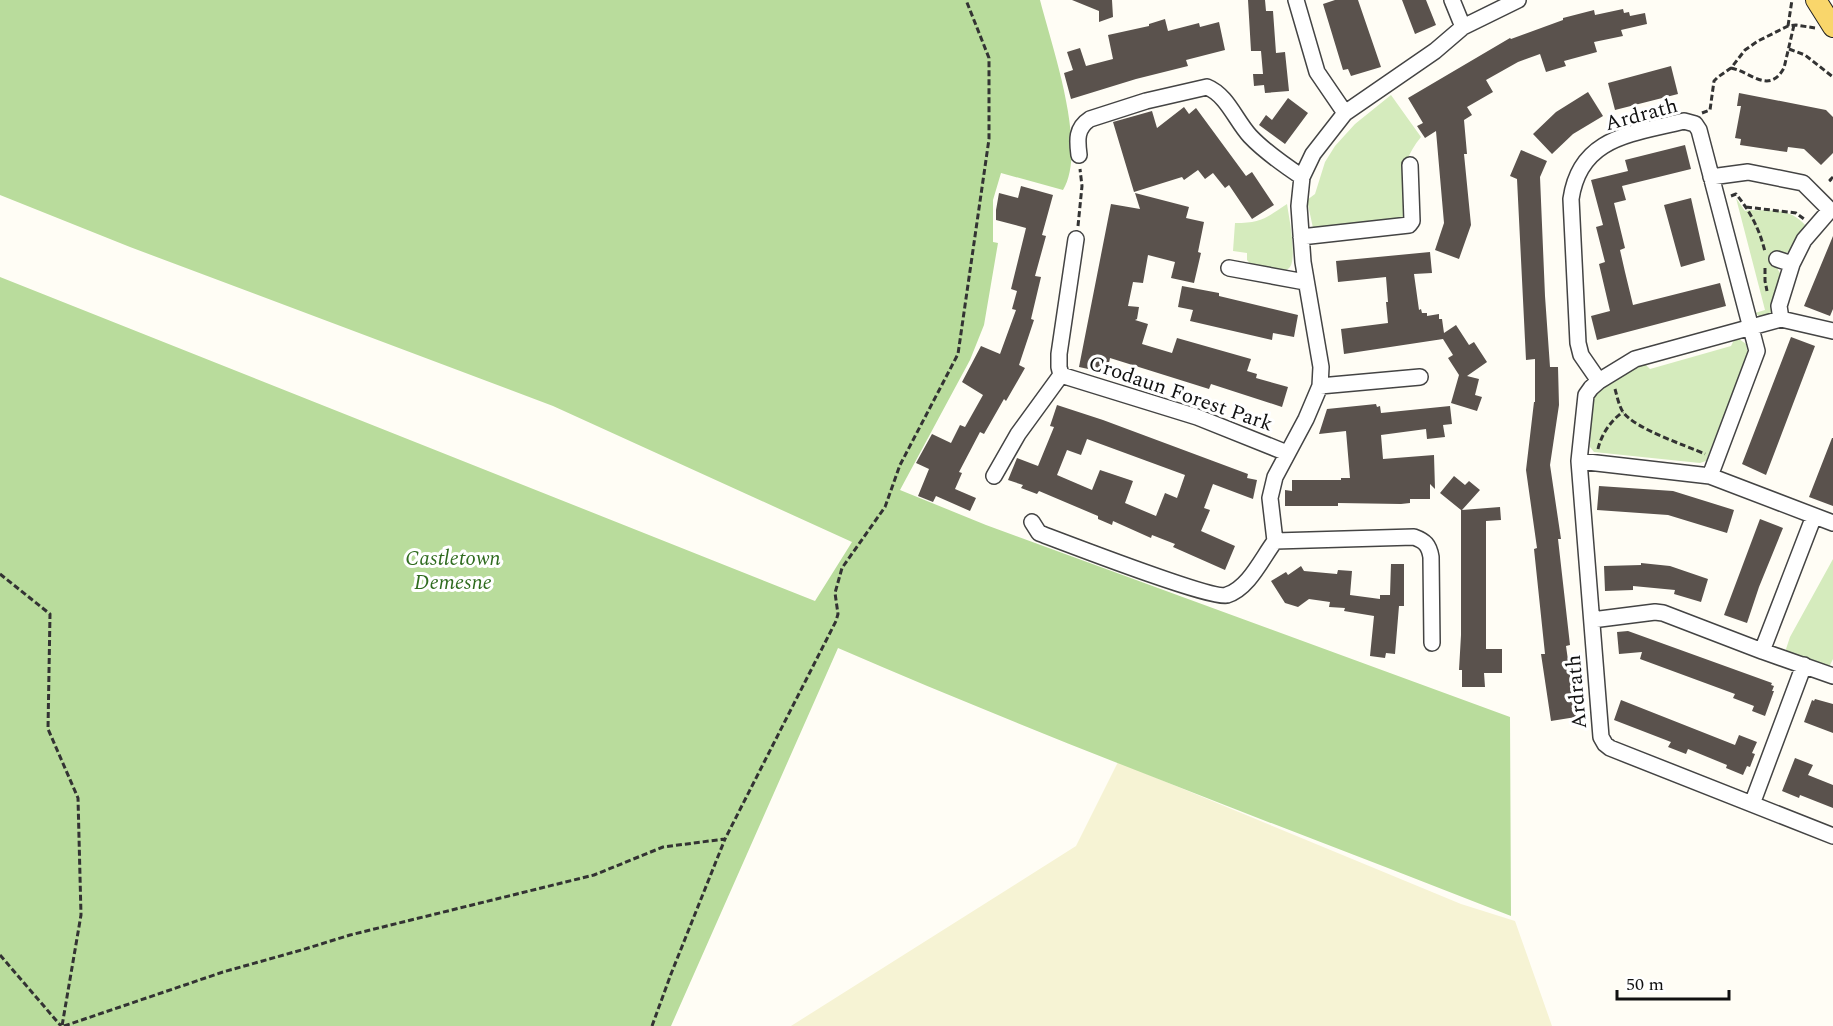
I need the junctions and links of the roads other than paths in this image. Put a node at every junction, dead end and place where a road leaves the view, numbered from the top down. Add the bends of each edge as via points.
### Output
1 (1296, 0) edge
2 (1452, 0) edge
3 (1518, 0) edge
4 (1816, 0) edge
5 (1831, 24) edge
6 (1463, 27) junction
7 (1345, 113) junction
8 (1079, 154) road end
9 (1410, 165) dead end
10 (1302, 177) junction
11 (1711, 177) junction
12 (1301, 237) junction
13 (1076, 239) road end
14 (1777, 259) dead end
15 (1792, 264) junction
16 (1229, 267) dead end
17 (1305, 282) junction
18 (1781, 320) junction
19 (1751, 327) junction
20 (1833, 331) edge
21 (1061, 375) junction
22 (1420, 377) dead end
23 (1603, 378) junction
24 (1320, 386) junction
25 (1287, 453) junction
26 (1579, 461) junction
27 (994, 476) dead end
28 (1710, 476) junction
29 (1814, 516) junction
30 (1032, 522) dead end
31 (1833, 523) edge
32 (1275, 541) junction
33 (1592, 620) junction
34 (1432, 643) dead end
35 (1762, 651) junction
36 (1804, 665) junction
37 (1833, 676) edge
38 (1752, 804) junction
39 (1833, 836) edge

1 - 7 street via 1317,72
2 - 6 street
3 - 6 street, Crodaun Forest Park
4 - 5 main road
6 - 7 street, Crodaun Forest Park
7 - 10 street, Crodaun Forest Park via 1313,154
8 - 10 street via 1080,128 1090,119 1207,87 1219,95 1261,147
9 - 12 street via 1412,218 1408,225
10 - 12 street, Crodaun Forest Park
11 - 15 street via 1748,172 1803,183 1830,210 1804,240
11 - 19 street, Ardrath
11 - 23 street, Ardrath via 1699,130 1695,124 1684,121 1616,138 1597,148 1576,178 1571,199 1578,344 1581,355
12 - 17 street, Crodaun Forest Park
13 - 21 street, Crodaun Forest Park via 1059,354
14 - 15 street
15 - 18 street via 1779,306
16 - 17 street
17 - 24 street, Crodaun Forest Park via 1321,367
18 - 19 street
18 - 20 street
19 - 23 street via 1635,359
19 - 28 street, Ardrath via 1755,357
21 - 25 street, Crodaun Forest Park via 1205,420
21 - 27 street, Crodaun Forest Park via 1018,434
22 - 24 street
23 - 26 street, Ardrath via 1586,396
24 - 25 street, Crodaun Forest Park
25 - 32 street, Crodaun Forest Park via 1270,498
26 - 28 street
26 - 33 street, Ardrath
28 - 29 street
29 - 31 street
29 - 35 street
30 - 32 street via 1039,534 1223,597 1244,583
32 - 34 street via 1414,537 1424,540 1431,557
33 - 35 street via 1663,613
33 - 38 street, Ardrath via 1600,729 1605,744
35 - 36 street
36 - 37 street
36 - 38 street
38 - 39 street, Ardrath

